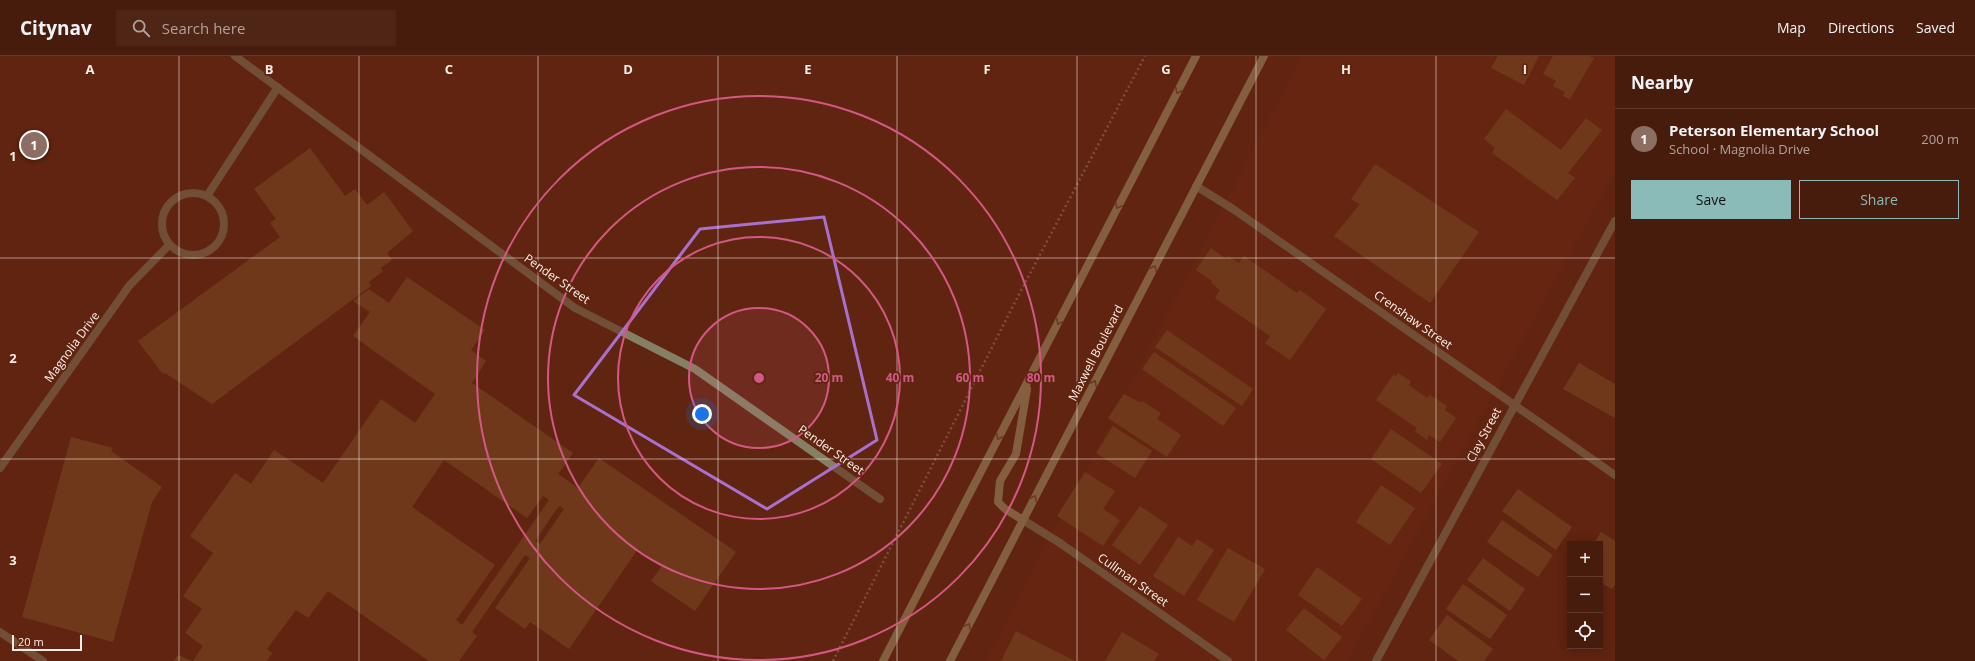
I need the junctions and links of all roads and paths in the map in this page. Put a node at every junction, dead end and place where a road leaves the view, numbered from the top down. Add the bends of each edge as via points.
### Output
1 (235, 56) edge
2 (1145, 56) edge
3 (1196, 56) edge
4 (1264, 56) edge
5 (278, 87) junction
6 (1196, 186) junction
7 (207, 196) junction
8 (1615, 221) edge
9 (169, 245) junction
10 (1028, 380) junction
11 (1514, 405) junction
12 (0, 468) edge
13 (1615, 476) edge
14 (880, 499) dead end
15 (1023, 520) junction
16 (0, 632) edge
17 (43, 661) edge
18 (833, 661) edge
19 (883, 661) edge
20 (950, 661) edge
21 (1228, 661) edge
22 (1376, 661) edge

1 - 5 street, Pender Street
2 - 18 path via 1015,302
3 -> 10 main road
4 - 6 main road, Maxwell Boulevard
5 - 7 street
5 - 14 street, Pender Street via 575,308 695,369
6 - 11 street, Crenshaw Street
15 -> 6 main road, Maxwell Boulevard
7 - 9 street via 195,193 183,195 172,201 165,210 162,222 163,235
7 - 9 street via 217,204 223,214 224,227 221,239 203,254 190,256 179,253
8 - 11 street, Clay Street
9 - 12 street, Magnolia Drive via 129,286
10 - 15 main road via 1016,454 1000,481 998,502
10 -> 19 main road
11 - 13 street, Crenshaw Street
11 - 22 street, Clay Street
20 -> 15 main road, Maxwell Boulevard
15 - 21 street, Cullman Street via 1060,543
16 - 17 street

